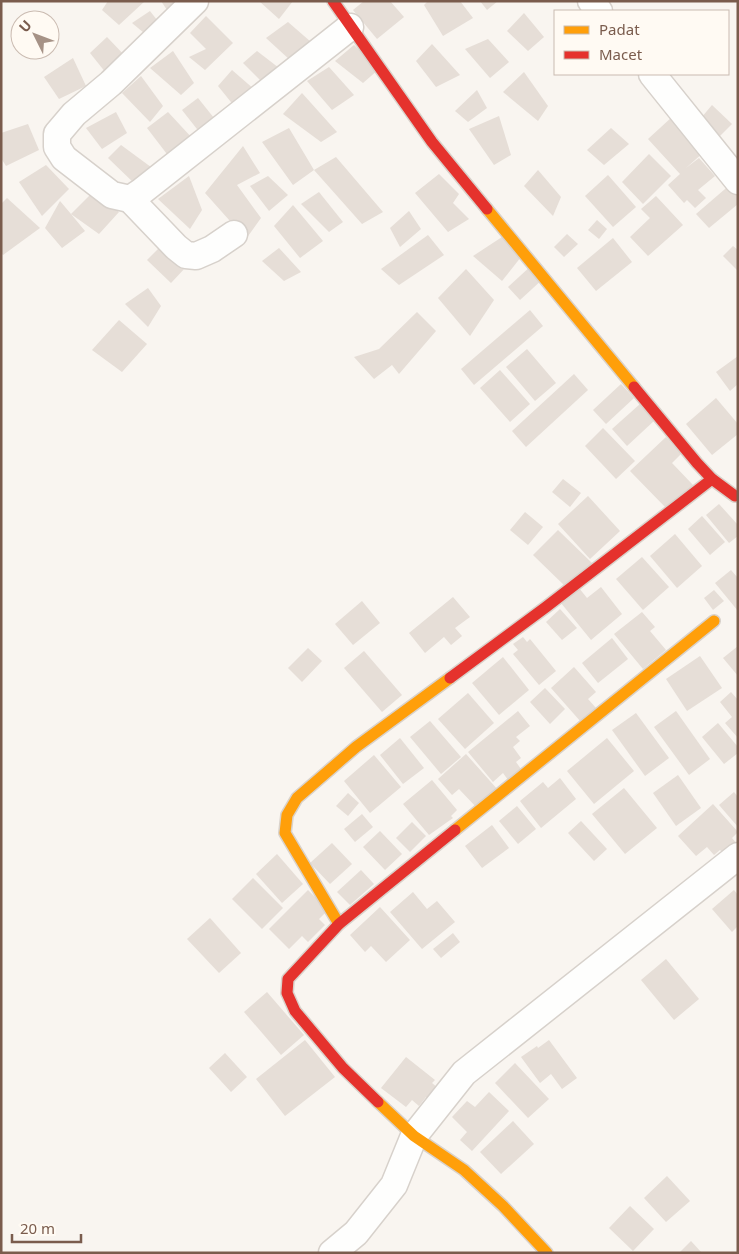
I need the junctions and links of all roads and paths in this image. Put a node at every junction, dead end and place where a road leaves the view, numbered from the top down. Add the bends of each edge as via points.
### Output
1 (195, 1) edge
2 (341, 9) edge
3 (653, 75) edge
4 (738, 181) edge
5 (130, 199) junction
6 (234, 234) dead end
7 (712, 479) junction
8 (737, 498) edge
9 (714, 621) dead end
10 (738, 856) edge
11 (340, 924) junction
12 (414, 1136) junction
13 (332, 1253) edge
14 (547, 1253) edge

1 - 5 street via 111,83 74,114 57,134 57,147 64,158 112,196
2 - 5 street
2 - 7 street via 432,142
3 - 4 street
5 - 6 street via 186,255 196,256
7 - 8 street
7 - 11 street via 356,747 297,798 286,815 285,833
9 - 11 street
10 - 12 street via 464,1074
11 - 12 street via 288,979 287,993 295,1011 344,1068
12 - 13 street via 394,1185 356,1233
12 - 14 street via 464,1170

